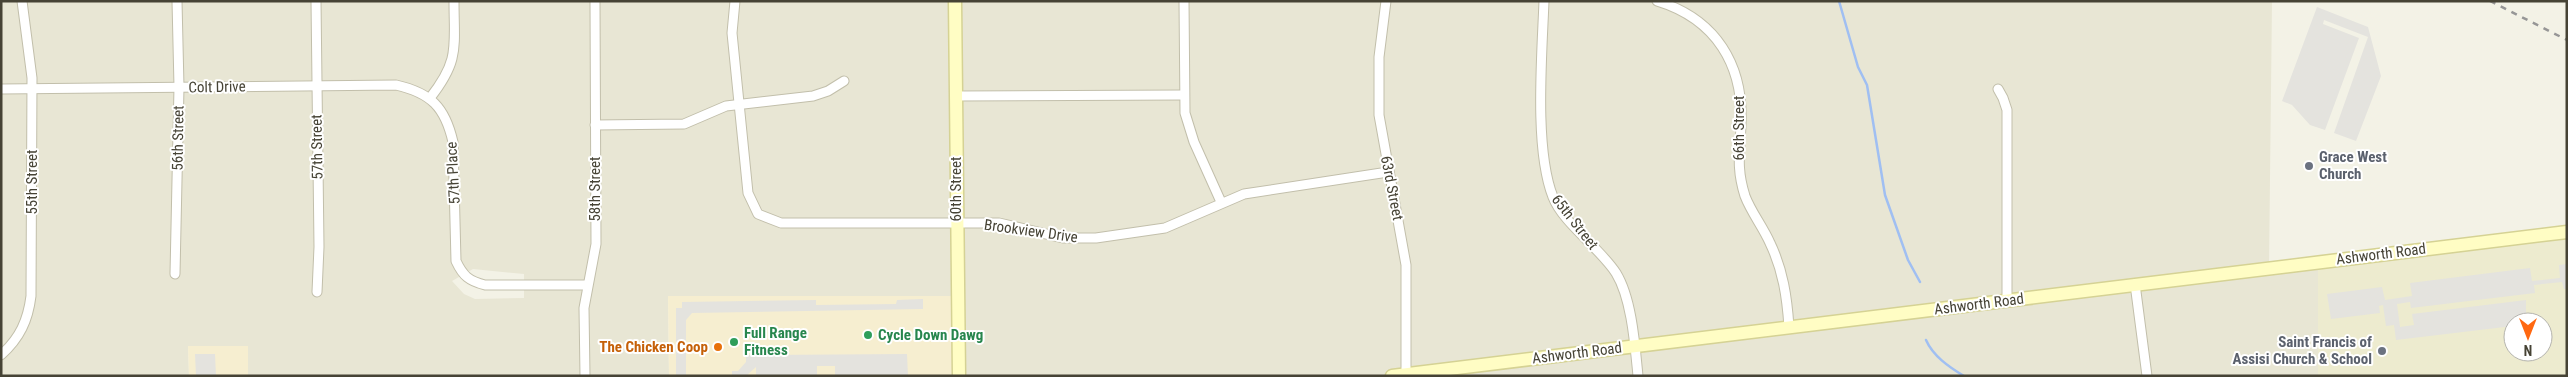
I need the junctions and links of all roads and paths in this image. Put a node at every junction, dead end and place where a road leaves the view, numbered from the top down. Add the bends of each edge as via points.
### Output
1 (22, 1) edge
2 (178, 1) edge
3 (316, 1) edge
4 (454, 1) edge
5 (595, 1) edge
6 (735, 1) edge
7 (955, 1) edge
8 (1184, 1) edge
9 (1386, 1) edge
10 (1544, 1) edge
11 (1657, 1) edge
12 (844, 81) dead end
13 (316, 86) junction
14 (179, 87) junction
15 (1, 89) edge
16 (32, 89) junction
17 (1998, 89) dead end
18 (1184, 95) junction
19 (956, 96) junction
20 (430, 98) junction
21 (739, 104) junction
22 (595, 125) junction
23 (1388, 172) junction
24 (1221, 202) junction
25 (956, 222) junction
26 (2567, 232) edge
27 (175, 274) dead end
28 (2135, 284) junction
29 (587, 285) junction
30 (316, 292) dead end
31 (2007, 300) junction
32 (1789, 327) junction
33 (1635, 346) junction
34 (1, 355) edge
35 (1406, 375) edge
36 (585, 376) edge
37 (958, 376) edge
38 (1392, 376) edge
39 (1638, 376) edge
40 (2147, 376) edge

1 - 16 street, 55th Street
2 - 14 street, 56th Street
3 - 13 street, 57th Street
4 - 20 street via 454,54 450,69
5 - 22 street, 58th Street
6 - 21 street, Brookview Drive via 732,33
7 - 19 main road, 60th Street
8 - 18 street
9 - 23 street, 63rd Street via 1378,87
10 - 33 street, 65th Street via 1542,128 1546,178 1554,200 1616,274 1626,300
11 - 32 street, 66th Street via 1704,26 1731,61 1740,90 1741,125 1737,155 1740,177 1782,274
12 - 21 street via 814,96
13 - 14 street, Colt Drive
13 - 20 street, Colt Drive via 396,85
13 - 30 street, 57th Street
14 - 16 street, Colt Drive
14 - 27 street, 56th Street
15 - 16 street, Colt Drive
16 - 34 street, 55th Street via 31,296 23,328
17 - 31 street via 2007,110
18 - 19 street
18 - 24 street via 1189,130
19 - 25 main road, 60th Street
20 - 29 street, 57th Place via 450,125 454,142 456,262 470,281 485,285
21 - 22 street via 726,106 684,124
21 - 25 street, Brookview Drive via 748,193 758,214 780,223
22 - 29 street, 58th Street via 596,244
23 - 24 street, Brookview Drive via 1260,191
23 - 35 street, 63rd Street via 1406,265
24 - 25 street, Brookview Drive via 1165,228 1096,238 1063,238 1000,223
25 - 37 main road, 60th Street
26 - 28 main road, Ashworth Road
28 - 31 main road, Ashworth Road
28 - 40 street
29 - 36 street, 58th Street
31 - 32 main road, Ashworth Road
32 - 33 main road, Ashworth Road
33 - 35 main road, Ashworth Road
33 - 39 street, 65th Street
35 - 38 main road, Ashworth Road

